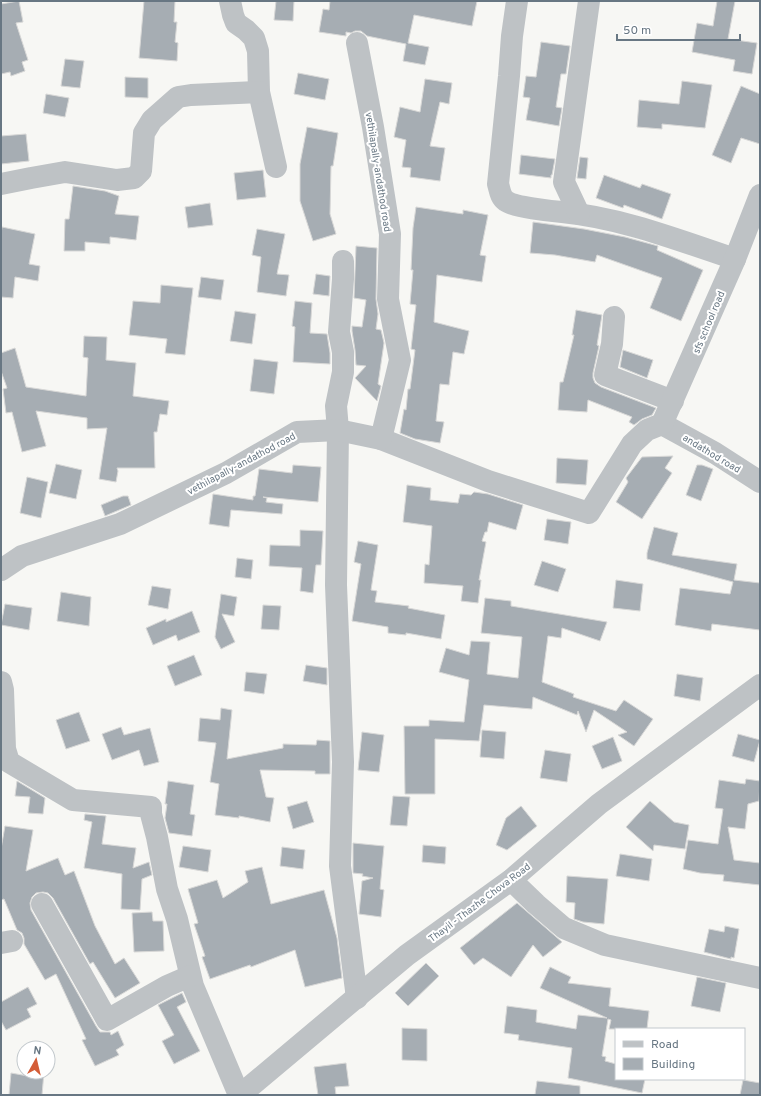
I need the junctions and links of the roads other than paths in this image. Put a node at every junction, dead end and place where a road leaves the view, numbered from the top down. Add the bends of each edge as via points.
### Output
1 (230, 1) edge
2 (517, 1) edge
3 (588, 1) edge
4 (356, 42) dead end
5 (259, 92) junction
6 (276, 167) dead end
7 (1, 184) edge
8 (760, 195) edge
9 (579, 214) junction
10 (735, 259) junction
11 (343, 261) dead end
12 (614, 317) dead end
13 (673, 402) junction
14 (662, 424) junction
15 (338, 430) junction
16 (381, 439) junction
17 (760, 482) edge
18 (1, 570) edge
19 (1, 682) edge
20 (760, 685) edge
21 (511, 880) junction
22 (42, 904) dead end
23 (190, 976) junction
24 (760, 978) edge
25 (357, 998) junction
26 (239, 1095) edge

1 - 5 street via 236,23 254,38 258,51
2 - 9 street via 498,184 501,195 506,201 526,207
3 - 9 street via 564,182
4 - 16 street, vethilapally-andathod road via 390,234 388,299 400,360
5 - 6 street
5 - 7 street via 191,94 178,97 152,120 144,132 141,171 134,178 117,180 65,172
8 - 10 street, sfs school road
9 - 10 street via 643,228
10 - 13 street, sfs school road
11 - 15 street via 339,332 343,372 336,406
12 - 13 street via 612,344 605,375
13 - 14 street, sfs school road
14 - 16 street via 647,430 632,444 589,512 488,481
14 - 17 street, andathod road via 715,452
15 - 16 street, vethilapally-andathod road
15 - 18 street, vethilapally-andathod road via 297,432 226,473 120,524 22,556
15 - 25 street via 336,585 343,762 340,866
19 - 23 street via 5,749 9,762 73,800 152,806 151,814 167,889 177,919
20 - 21 street, Thayil - Thazhe Chova Road via 599,804
21 - 24 street via 564,928 605,946
21 - 25 street, Thayil - Thazhe Chova Road via 407,956
22 - 23 street via 107,1020
23 - 26 street
25 - 26 street, Thayil - Thazhe Chova Road

